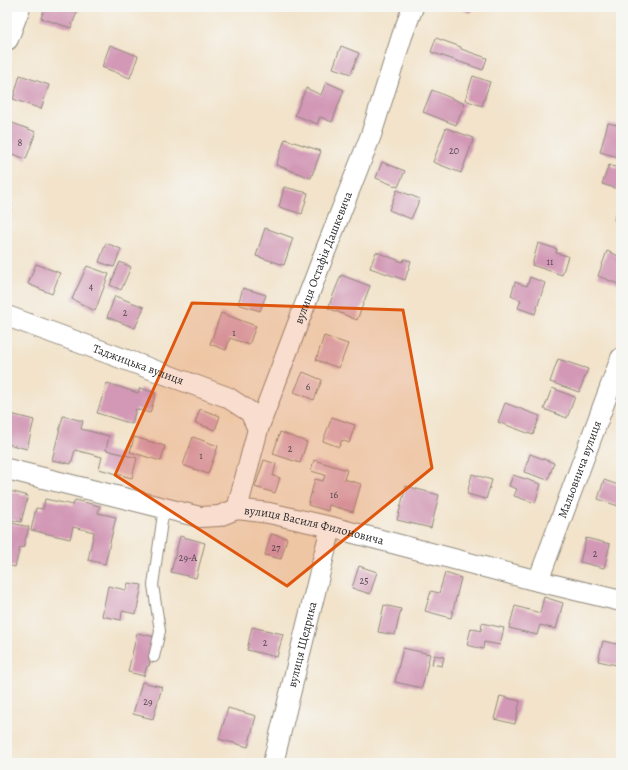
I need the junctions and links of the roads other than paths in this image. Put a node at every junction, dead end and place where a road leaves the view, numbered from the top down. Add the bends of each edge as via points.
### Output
1 (19, 7) edge
2 (414, 7) edge
3 (7, 39) edge
4 (7, 316) edge
5 (621, 358) edge
6 (258, 429) junction
7 (7, 469) edge
8 (164, 508) junction
9 (237, 509) junction
10 (331, 527) junction
11 (538, 581) junction
12 (621, 601) edge
13 (154, 657) dead end
14 (273, 763) edge

1 - 3 street
2 - 6 street, вулиця Остафія Дашкевича via 402,36 372,135
4 - 6 street, Таджицька вулиця via 226,398 250,412
5 - 11 street, Мальовнича вулиця
6 - 9 street, вулиця Остафія Дашкевича
7 - 8 street, вулиця Василя Филоновича
8 - 9 street, вулиця Василя Филоновича via 200,517 219,516
8 - 13 lane via 153,584 160,631
9 - 10 street, вулиця Василя Филоновича via 269,513
10 - 11 street, вулиця Василя Филоновича
10 - 14 street, вулиця Щедрика
11 - 12 street, вулиця Василя Филоновича

